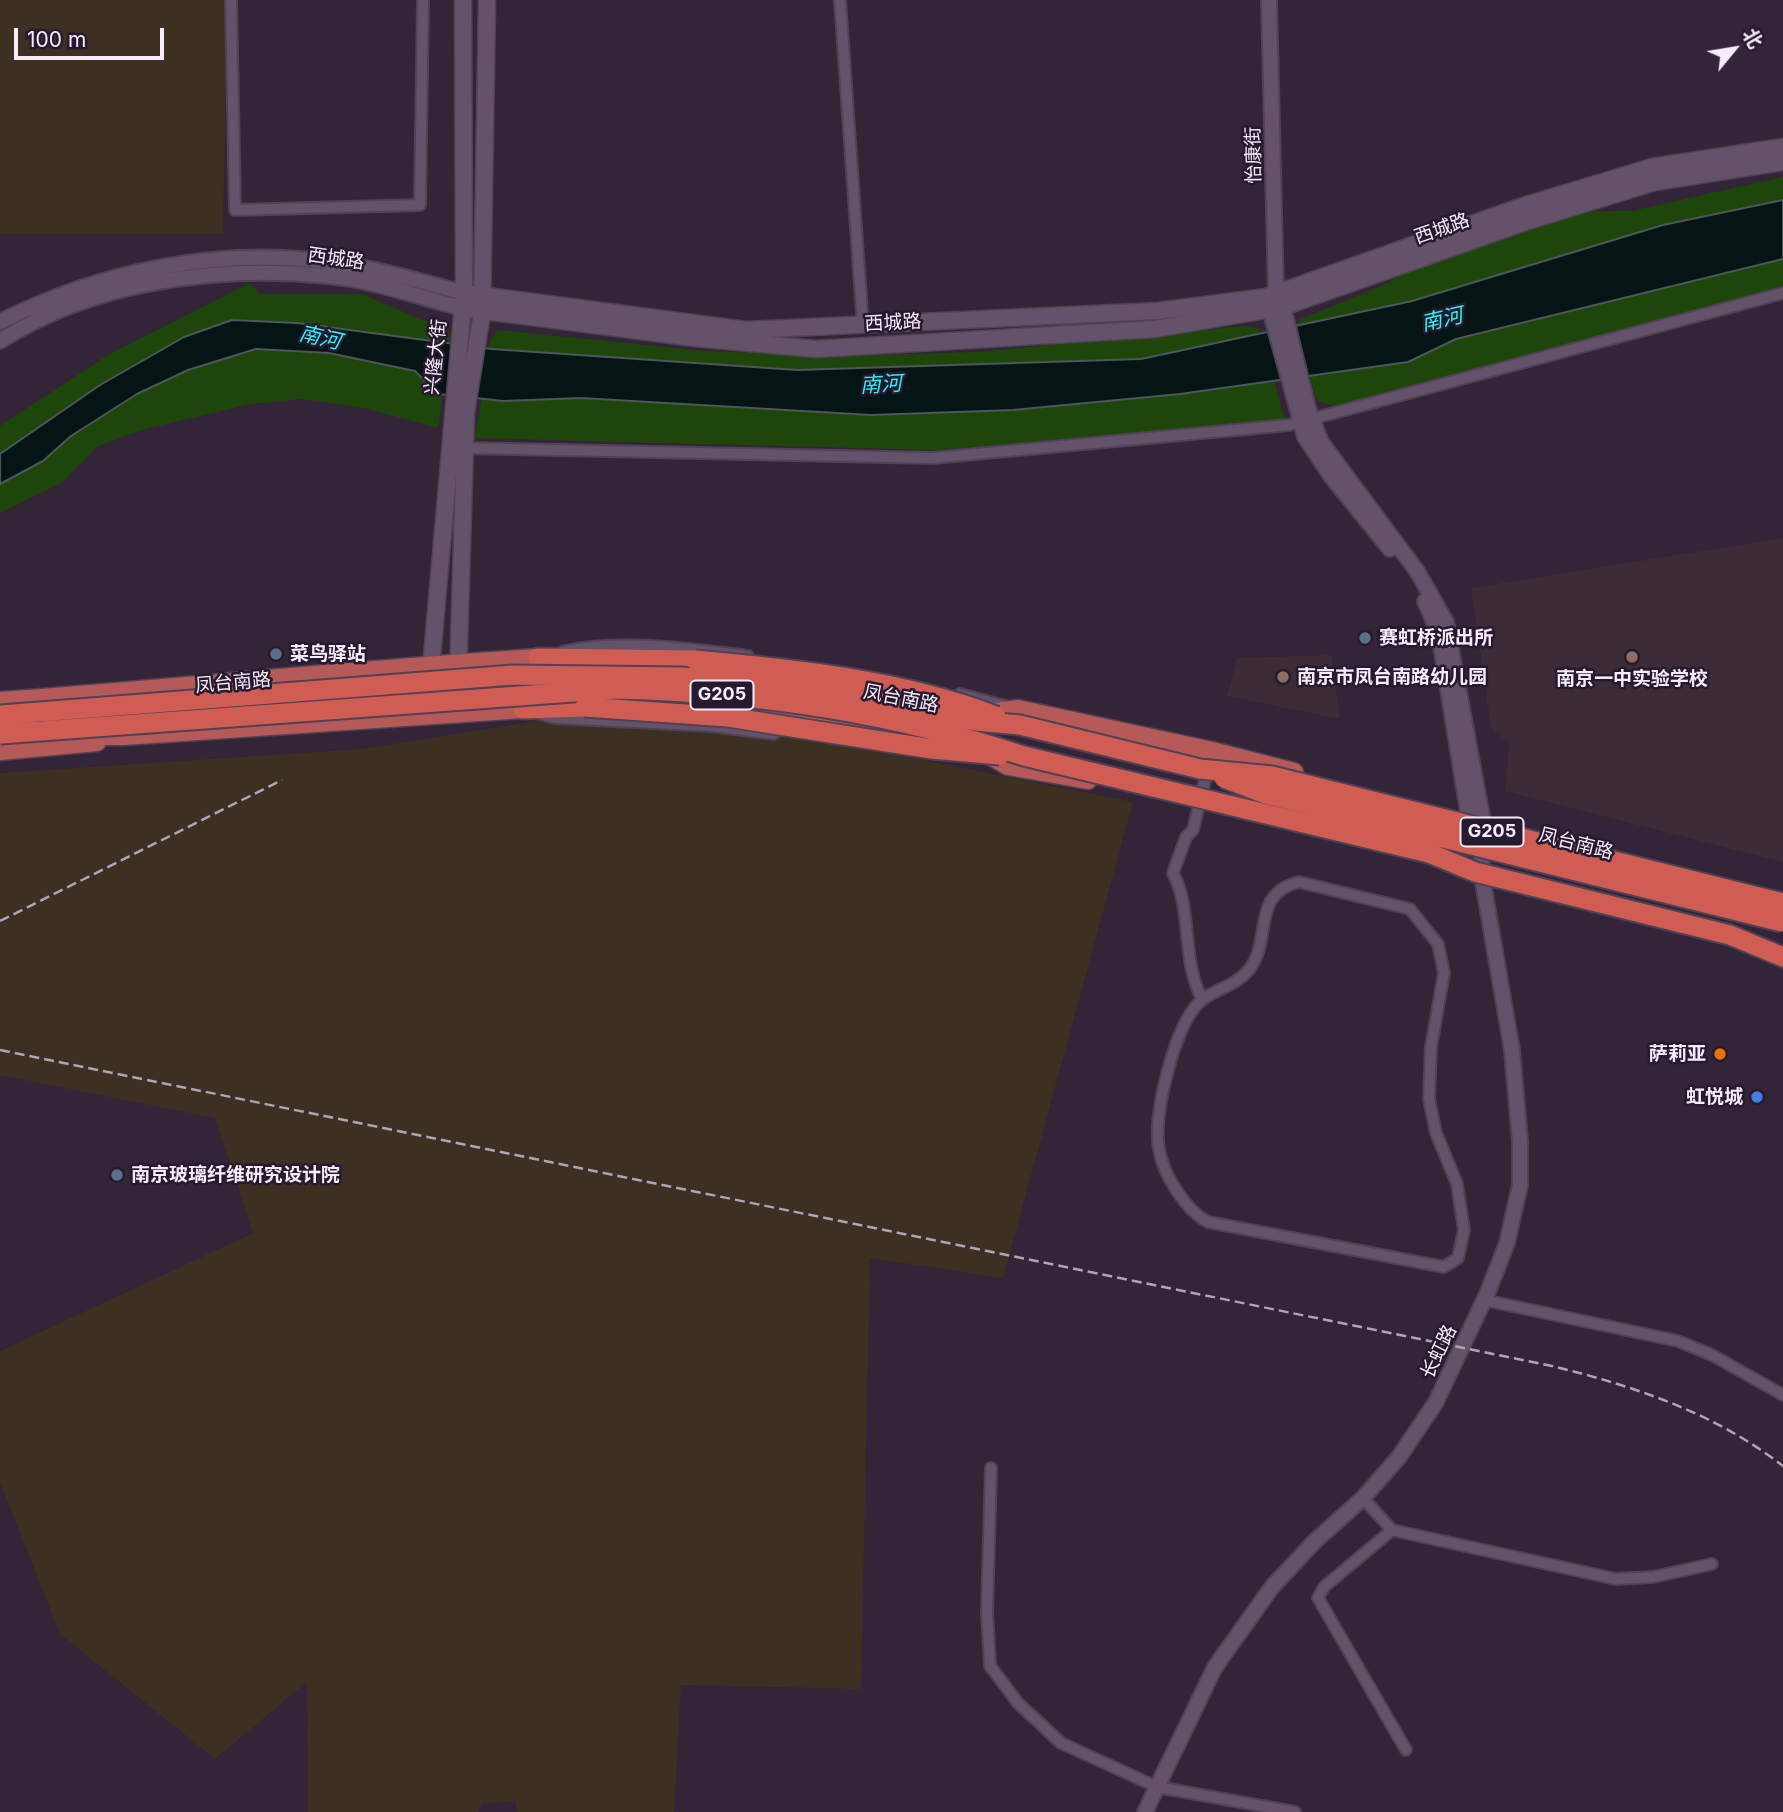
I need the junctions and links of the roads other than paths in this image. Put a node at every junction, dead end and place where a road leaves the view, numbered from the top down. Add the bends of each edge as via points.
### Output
1 (231, 0) edge
2 (423, 0) edge
3 (463, 0) edge
4 (487, 0) edge
5 (840, 0) edge
6 (1269, 0) edge
7 (1783, 146) edge
8 (1783, 162) edge
9 (388, 273) junction
10 (384, 288) junction
11 (1783, 293) edge
12 (469, 299) junction
13 (1276, 308) junction
14 (482, 313) junction
15 (0, 322) edge
16 (863, 327) junction
17 (0, 341) edge
18 (459, 410) junction
19 (1307, 421) junction
20 (465, 448) junction
21 (538, 658) junction
22 (459, 662) junction
23 (434, 665) junction
24 (0, 701) edge
25 (523, 709) junction
26 (454, 714) junction
27 (0, 715) edge
28 (427, 717) junction
29 (1019, 717) junction
30 (0, 734) edge
31 (124, 736) junction
32 (0, 742) edge
33 (0, 751) edge
34 (1212, 751) junction
35 (1016, 761) junction
36 (1200, 769) junction
37 (1200, 804) junction
38 (1476, 820) junction
39 (1429, 853) junction
40 (1481, 870) junction
41 (1783, 893) edge
42 (1783, 903) edge
43 (1783, 922) edge
44 (1783, 931) edge
45 (1730, 935) junction
46 (1783, 948) edge
47 (1783, 957) edge
48 (1202, 999) junction
49 (1484, 1300) junction
50 (1783, 1395) edge
51 (991, 1468) dead end
52 (1363, 1498) junction
53 (1392, 1530) junction
54 (1712, 1564) dead end
55 (1406, 1750) dead end
56 (1157, 1787) junction
57 (1145, 1812) edge
58 (1295, 1812) edge

1 - 2 street via 235,210 420,205
3 - 12 main road, 兴隆大街
4 - 12 main road, 兴隆大街
5 - 16 street
6 - 13 street, 怡康街
7 - 13 main road, 西城路 via 1652,167 1523,206
8 - 13 main road, 西城路 via 1655,182
9 - 10 street via 393,281
9 - 12 street, 西城路
9 - 15 street, 西城路 via 328,262 257,258 192,262 79,288
10 - 12 street, 西城路
10 - 17 street, 西城路 via 330,276 260,273 194,277 84,301
11 - 19 street
12 - 14 main road, 西城路
12 - 16 main road, 西城路 via 746,330
12 - 18 main road, 兴隆大街 via 460,338
13 - 14 main road, 西城路 via 1155,330 816,349
13 - 16 main road, 西城路
13 - 19 street, 怡康街
14 - 18 main road, 兴隆大街
18 - 20 main road, 兴隆大街
18 - 23 main road, 兴隆大街
19 - 20 street via 932,458
19 - 38 street, 长虹路 via 1417,571 1446,622
20 - 22 main road, 兴隆大街
21 - 22 main road, 凤台南路
21 - 29 main road, 凤台南路 via 565,664 763,672
21 - 29 highway, bridge via 695,660 948,698
22 - 23 main road, 凤台南路
22 - 26 main road, 兴隆大街
23 - 24 main road, 凤台南路
23 - 28 main road, 兴隆大街
25 - 26 main road, 凤台南路
25 - 35 highway, bridge via 585,707 717,715
25 - 35 main road, 凤台南路 via 547,701 742,708 820,717 975,747
26 - 28 main road, 凤台南路
27 - 29 highway, 凤台南路 / G205, bridge via 554,674 682,677 821,692 976,721
28 - 31 main road, 凤台南路
29 - 34 main road, 凤台南路
29 - 36 highway, 凤台南路 / G205, bridge
30 - 35 highway, 凤台南路 / G205, bridge via 654,690 825,709 971,739
31 - 32 main road, 凤台南路
31 - 33 main road, 凤台南路
34 - 37 street
34 - 38 main road, 凤台南路
35 - 37 main road, 凤台南路
35 - 39 highway, 凤台南路 / G205, bridge
36 - 42 highway, 凤台南路 / G205, bridge via 1272,776
36 - 43 highway, bridge via 1266,794
37 - 40 main road, 凤台南路
37 - 48 street via 1173,873 1179,884 1188,955
38 - 40 street, 长虹路
38 - 41 main road, 凤台南路
39 - 44 highway, bridge via 1473,857
39 - 45 highway, bridge via 1475,872
40 - 47 main road, 凤台南路
40 - 49 street, 长虹路 via 1511,1050 1520,1141 1515,1214
45 - 46 highway
45 - 47 highway
48 - 48 street via 1174,1046 1158,1138 1159,1152 1189,1209 1221,1225 1444,1267 1458,1258 1464,1230 1457,1184 1436,1133 1429,1099 1431,1047 1444,973 1438,944 1426,925 1410,909 1310,883 1286,885 1266,909 1258,951 1246,974
49 - 50 street via 1678,1341
49 - 52 street, 长虹路 via 1436,1402 1399,1457
51 - 56 street via 990,1666 1018,1703 1061,1743
52 - 53 street
52 - 56 street, 长虹路 via 1272,1587 1215,1667
53 - 54 street via 1616,1579 1653,1577
53 - 55 street via 1324,1587 1318,1598
56 - 57 street, 长虹路
56 - 58 street

